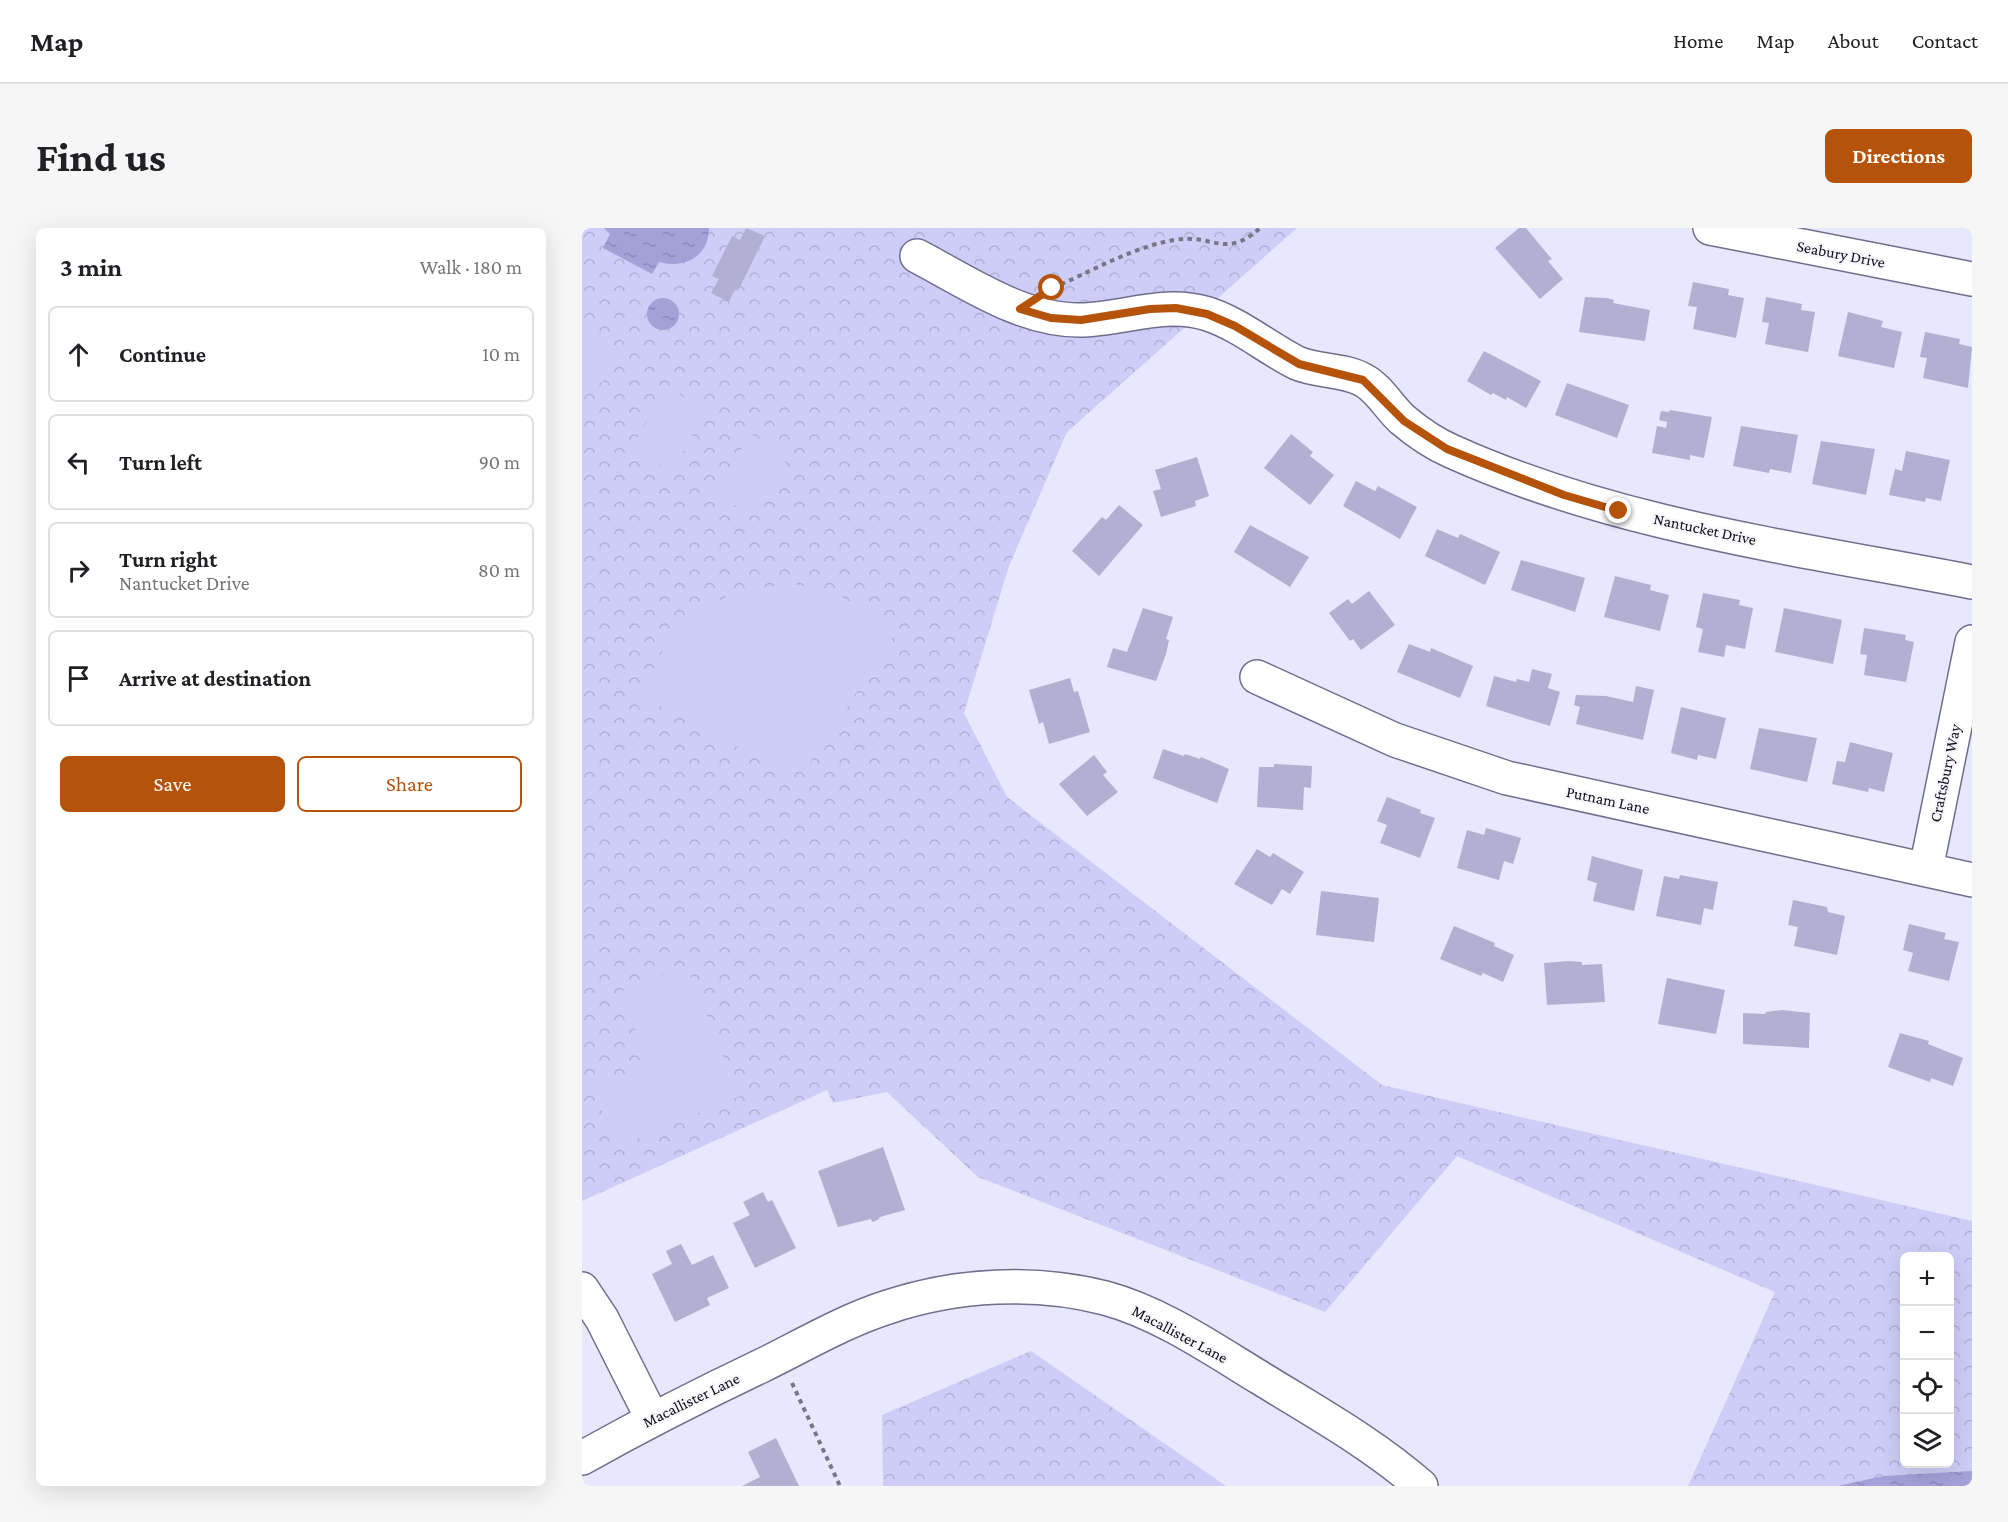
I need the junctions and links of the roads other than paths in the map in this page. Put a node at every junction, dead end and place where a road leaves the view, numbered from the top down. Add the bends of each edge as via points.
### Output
1 (1710, 228) edge
2 (917, 256) dead end
3 (1972, 279) edge
4 (1972, 582) edge
5 (1972, 642) edge
6 (1257, 677) dead end
7 (1926, 869) junction
8 (1972, 880) edge
9 (582, 1289) edge
10 (652, 1418) junction
11 (582, 1458) edge
12 (1421, 1486) edge

1 - 3 street, Seabury Drive
2 - 4 street, Nantucket Drive via 1020,309 1051,318 1081,320 1159,308 1207,314 1299,364 1363,380 1404,421 1447,449 1564,495 1682,526
5 - 7 street, Craftsbury Way
6 - 7 street, Putnam Lane via 1395,740 1507,778
7 - 8 street, Putnam Lane
9 - 10 street via 602,1319
10 - 11 street, Macallister Lane
10 - 12 street, Macallister Lane via 887,1307 946,1292 1054,1288 1106,1298 1153,1316 1353,1435

